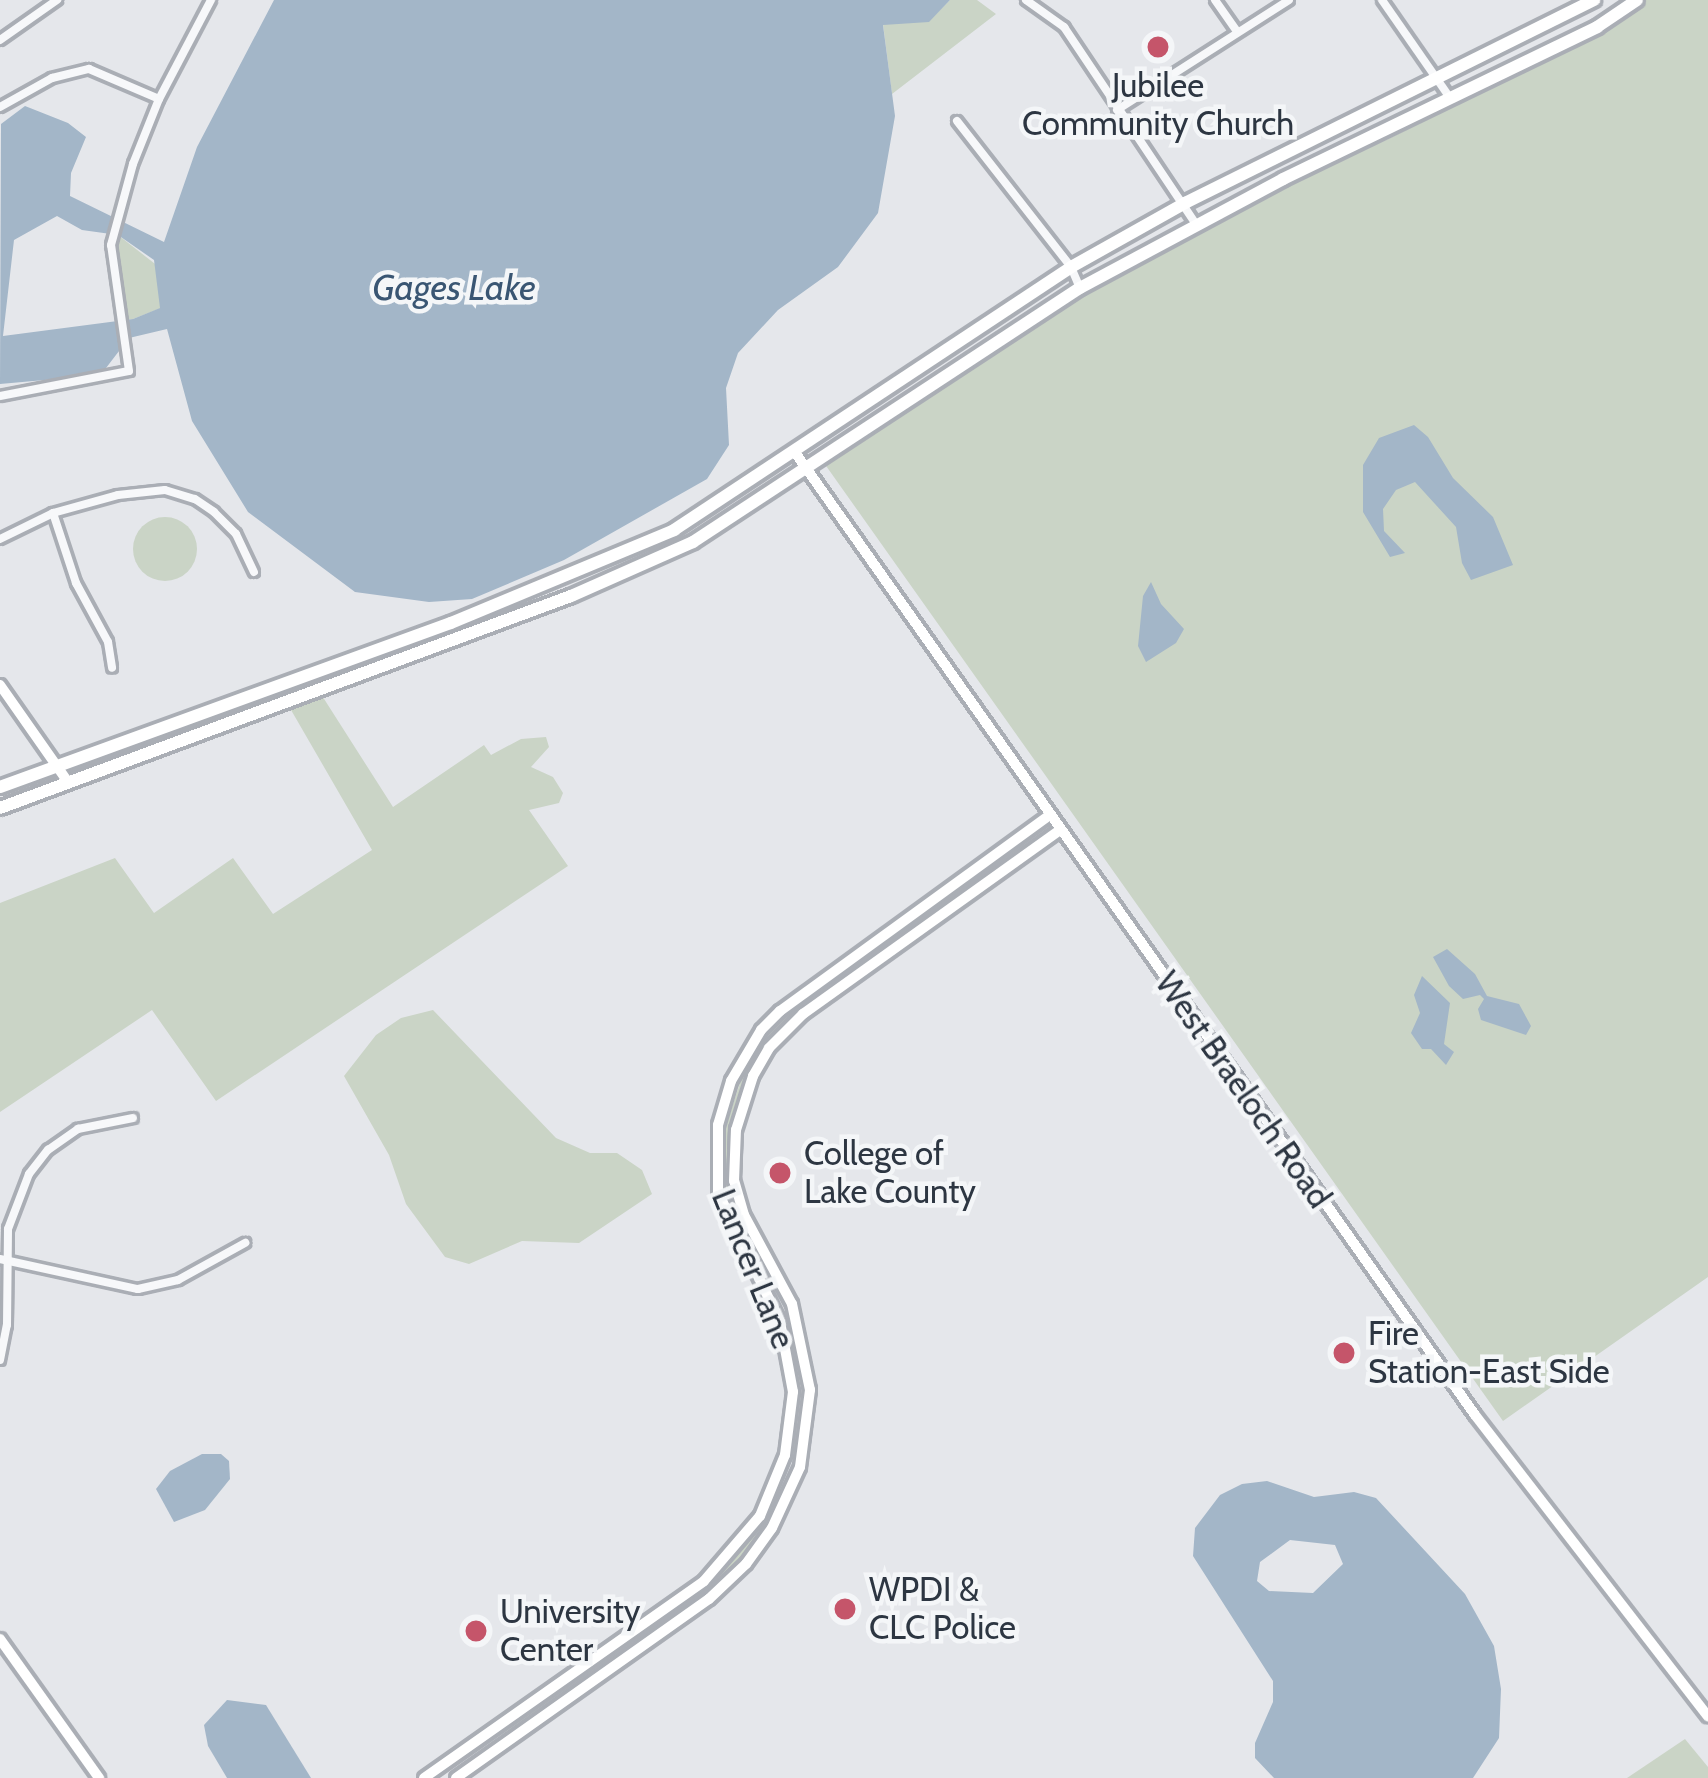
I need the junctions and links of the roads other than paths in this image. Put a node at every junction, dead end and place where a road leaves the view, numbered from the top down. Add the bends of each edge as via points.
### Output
1 (57, 0) edge
2 (211, 0) edge
3 (1026, 0) edge
4 (1215, 0) edge
5 (1288, 0) edge
6 (1382, 0) edge
7 (1594, 0) edge
8 (1637, 0) edge
9 (1238, 31) junction
10 (0, 40) edge
11 (1438, 81) junction
12 (159, 99) junction
13 (1450, 100) junction
14 (0, 107) edge
15 (1118, 110) junction
16 (957, 121) dead end
17 (1185, 202) junction
18 (1196, 224) junction
19 (1071, 268) junction
20 (1079, 288) junction
21 (0, 396) edge
22 (794, 451) junction
23 (807, 469) junction
24 (53, 513) junction
25 (0, 539) edge
26 (254, 572) dead end
27 (112, 668) dead end
28 (0, 685) edge
29 (57, 766) junction
30 (68, 782) junction
31 (0, 788) edge
32 (0, 808) edge
33 (1049, 815) junction
34 (1060, 830) junction
35 (133, 1118) dead end
36 (245, 1244) dead end
37 (4, 1260) edge
38 (0, 1360) edge
39 (0, 1639) edge
40 (1708, 1717) edge
41 (99, 1778) edge
42 (424, 1778) edge
43 (456, 1778) edge

1 - 10 street
2 - 12 street
3 - 15 street via 1064,27
4 - 9 street
5 - 9 street
6 - 11 street
7 - 11 main road
8 - 13 main road
9 - 15 street
11 - 13 street
11 - 17 main road
12 - 14 street via 105,73 71,70
12 - 21 street via 111,244 129,371
13 - 18 main road
15 - 17 street
16 - 19 street
17 - 18 street
17 - 19 main road
18 - 20 main road
19 - 20 street
19 - 22 main road
20 - 23 main road
22 - 23 street, West Braeloch Road
22 - 29 main road via 674,530 611,560
23 - 30 main road via 634,571
23 - 33 street, West Braeloch Road
24 - 25 street
24 - 26 street via 165,490 195,499 236,534
24 - 27 street
28 - 29 street
29 - 30 street
29 - 31 main road
30 - 32 main road
33 - 34 street, West Braeloch Road
33 - 42 street, Lancer Lane via 780,1011 731,1082 716,1143 718,1192 780,1322 793,1392 785,1455 760,1516 704,1581
34 - 40 street, West Braeloch Road via 1475,1415
34 - 43 street, Lancer Lane via 803,1014 753,1076 736,1130 734,1181 792,1304 810,1390 800,1467 772,1528 709,1599
35 - 37 street via 78,1130 37,1162 11,1212
36 - 37 street via 178,1280 138,1289
37 - 38 street
39 - 41 street

